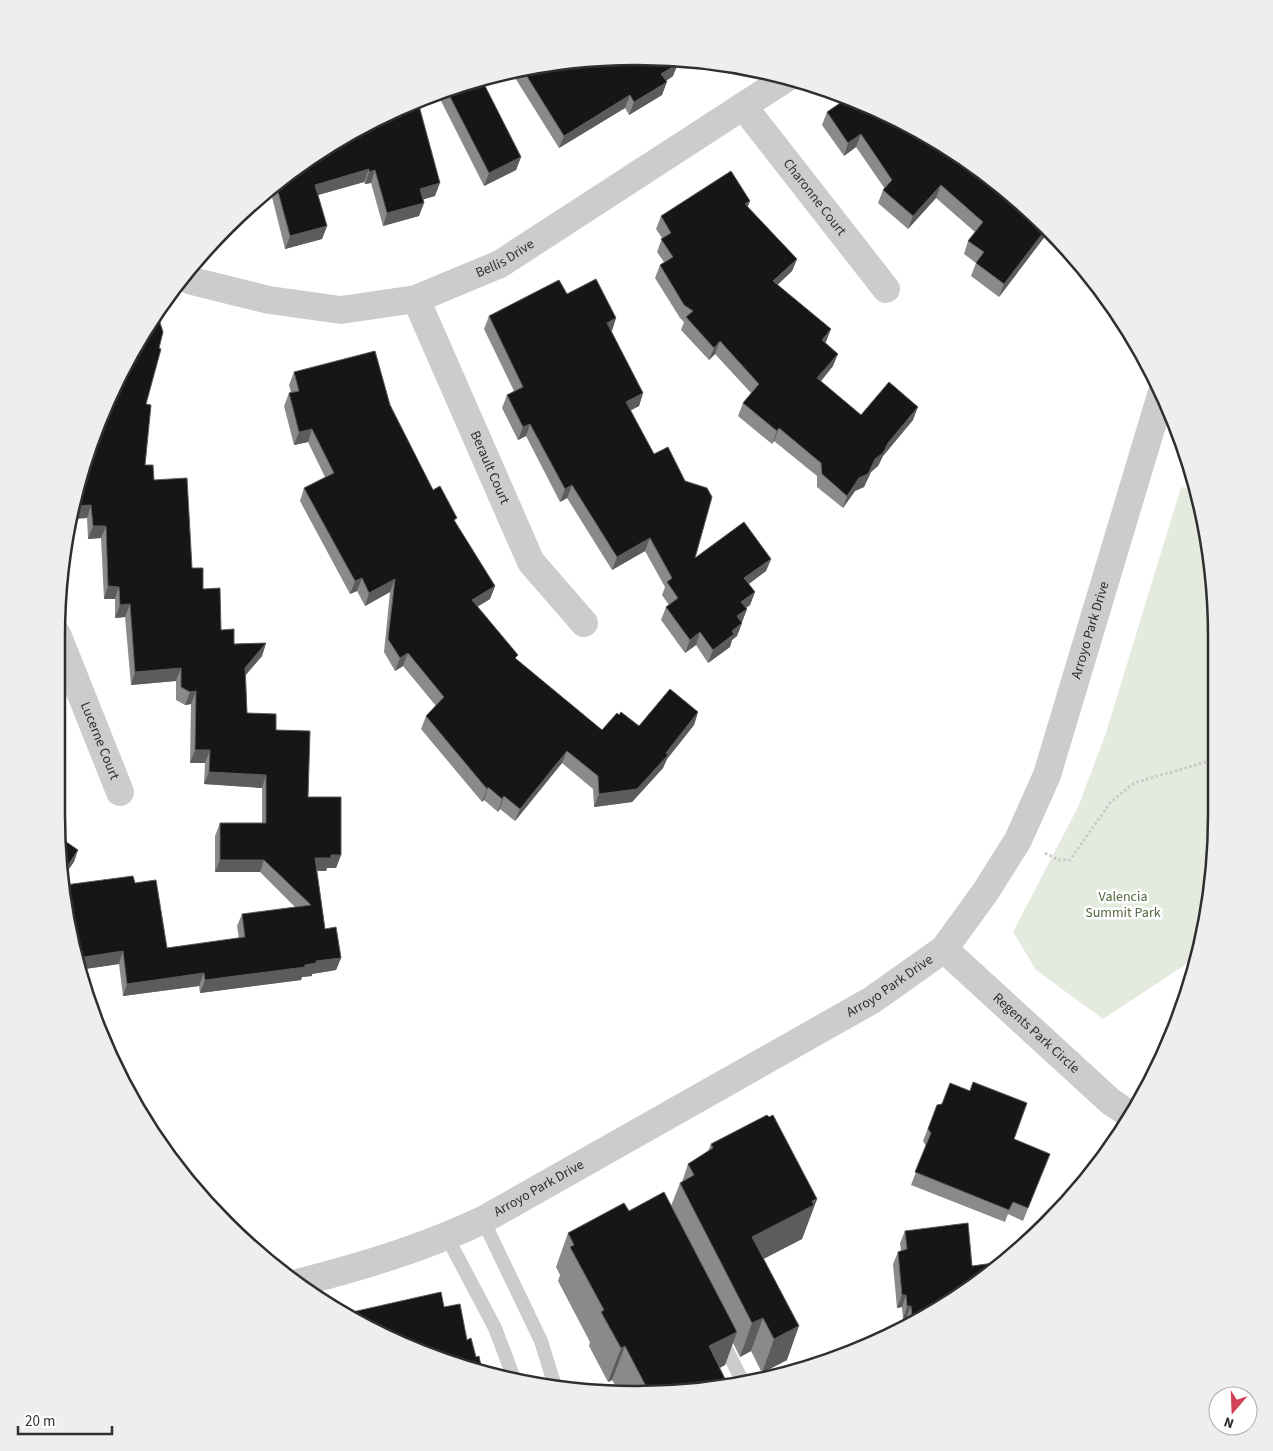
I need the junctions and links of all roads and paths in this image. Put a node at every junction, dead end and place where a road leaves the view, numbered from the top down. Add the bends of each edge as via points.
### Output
1 (779, 83) edge
2 (743, 106) junction
3 (190, 280) edge
4 (886, 289) dead end
5 (416, 299) junction
6 (1158, 405) edge
7 (584, 623) dead end
8 (65, 654) edge
9 (1208, 761) edge
10 (120, 792) dead end
11 (1018, 840) junction
12 (944, 949) junction
13 (1125, 1111) edge
14 (483, 1220) junction
15 (447, 1237) junction
16 (307, 1281) edge
17 (716, 1329) edge
18 (512, 1372) edge
19 (740, 1376) edge
20 (553, 1380) edge

1 - 2 street, Bellis Drive
2 - 4 street, Charonne Court
2 - 5 street, Bellis Drive via 500,264
3 - 5 street, Bellis Drive via 270,300 341,310
5 - 7 street, Berault Court via 531,562
6 - 11 street, Arroyo Park Drive via 1047,775
8 - 10 street, Lucerne Court
9 - 11 path via 1134,783 1110,803 1070,860 1059,860
11 - 12 street, Arroyo Park Drive
12 - 13 street, Regents Park Circle
12 - 14 street, Arroyo Park Drive via 872,1000
14 - 15 street, Arroyo Park Drive
14 - 20 lane via 541,1341
15 - 16 street, Arroyo Park Drive via 360,1268
15 - 18 lane via 495,1328
17 - 19 lane

